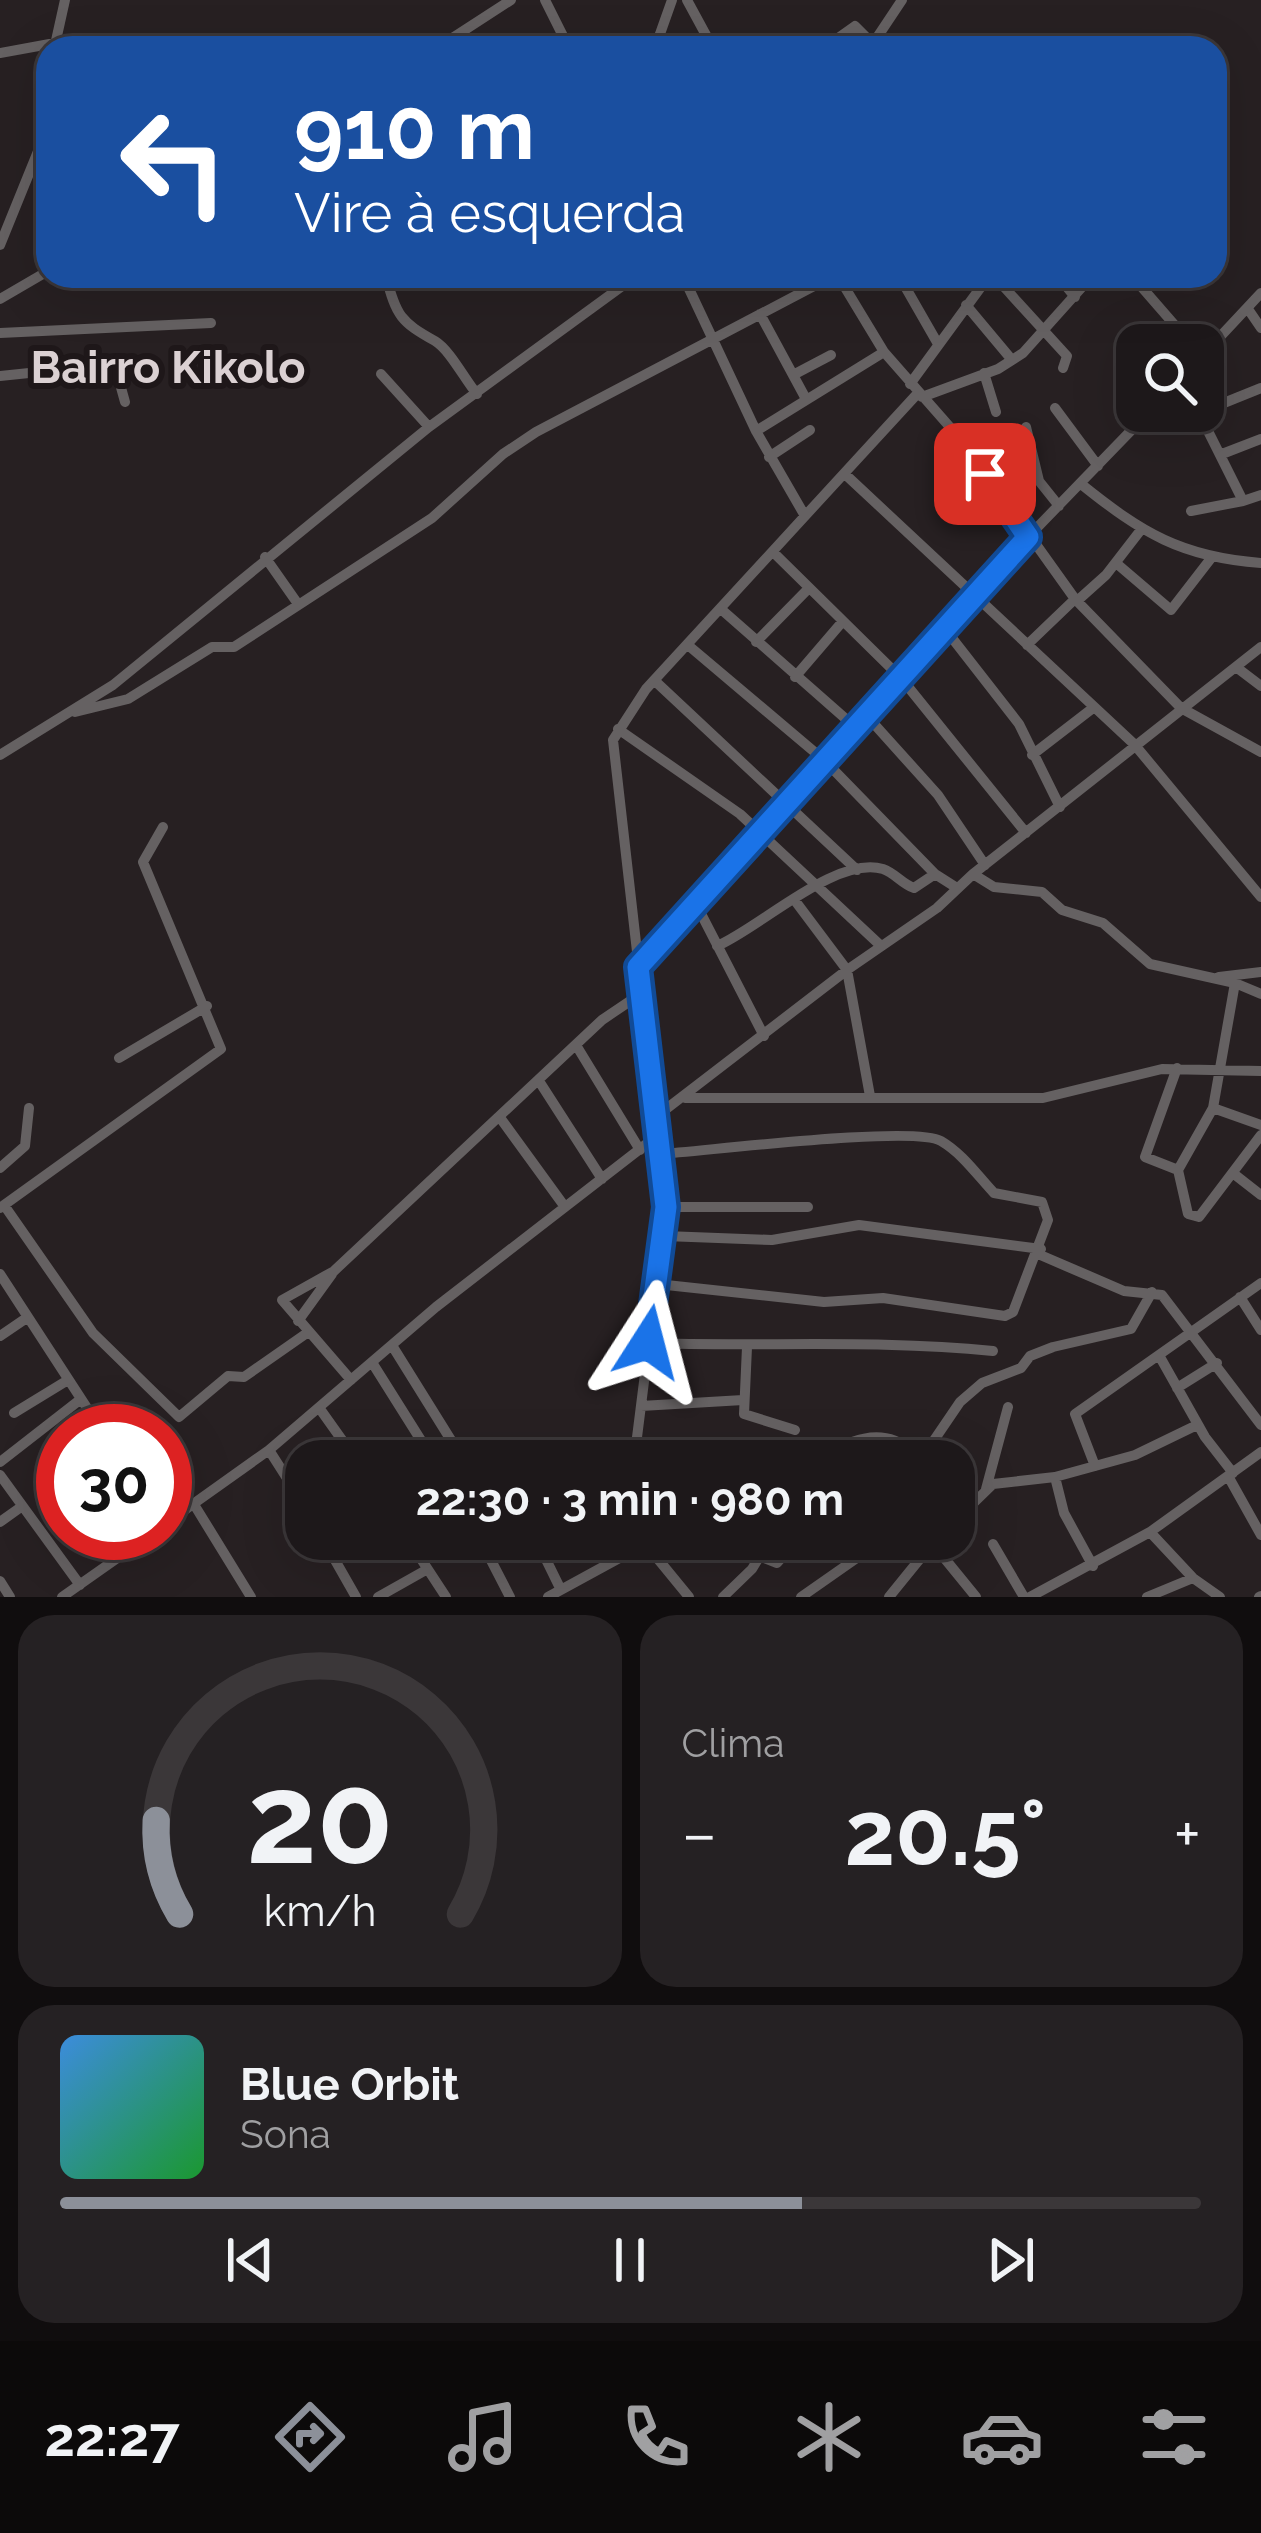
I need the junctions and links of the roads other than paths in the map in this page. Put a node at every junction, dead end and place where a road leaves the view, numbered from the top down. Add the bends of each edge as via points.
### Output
1 (65, 0) edge
2 (511, 0) edge
3 (544, 0) edge
4 (672, 0) edge
5 (686, 0) edge
6 (902, 0) edge
7 (57, 36) edge
8 (456, 36) edge
9 (563, 36) edge
10 (659, 36) edge
11 (706, 36) edge
12 (841, 36) edge
13 (864, 36) edge
14 (879, 36) edge
15 (36, 48) edge
16 (0, 53) edge
17 (36, 156) edge
18 (0, 245) edge
19 (36, 279) edge
20 (390, 288) edge
21 (620, 288) edge
22 (688, 288) edge
23 (811, 288) edge
24 (843, 288) edge
25 (906, 288) edge
26 (979, 288) edge
27 (997, 288) edge
28 (1068, 288) edge
29 (1083, 288) edge
30 (1142, 288) edge
31 (1261, 293) edge
32 (1076, 297) junction
33 (0, 299) edge
34 (966, 305) junction
35 (1248, 309) junction
36 (760, 314) junction
37 (211, 323) dead end
38 (1174, 324) edge
39 (1261, 328) edge
40 (1046, 332) junction
41 (0, 333) edge
42 (1224, 334) edge
43 (710, 339) junction
44 (938, 344) junction
45 (884, 352) junction
46 (831, 356) dead end
47 (1012, 360) junction
48 (1063, 368) dead end
49 (381, 374) dead end
50 (984, 374) junction
51 (793, 375) junction
52 (0, 376) edge
53 (1261, 388) edge
54 (916, 391) junction
55 (477, 394) junction
56 (806, 399) junction
57 (125, 402) dead end
58 (1224, 402) edge
59 (1055, 408) dead end
60 (997, 412) dead end
61 (1026, 427) dead end
62 (429, 428) junction
63 (756, 430) junction
64 (810, 430) dead end
65 (1130, 432) edge
66 (1209, 432) edge
67 (1261, 439) edge
68 (1222, 454) junction
69 (770, 457) junction
70 (1098, 466) junction
71 (847, 476) junction
72 (1081, 484) junction
73 (1261, 494) edge
74 (1244, 501) junction
75 (1059, 506) junction
76 (1191, 511) dead end
77 (806, 516) junction
78 (1140, 531) junction
79 (1028, 537) junction
80 (773, 553) junction
81 (266, 557) junction
82 (1212, 557) junction
83 (1116, 563) junction
84 (1261, 563) edge
85 (809, 588) junction
86 (976, 594) junction
87 (1076, 600) junction
88 (298, 604) junction
89 (722, 610) junction
90 (843, 621) junction
91 (945, 628) junction
92 (756, 643) junction
93 (1027, 645) junction
94 (688, 646) junction
95 (1261, 647) edge
96 (1236, 667) junction
97 (795, 677) junction
98 (901, 678) junction
99 (655, 681) junction
100 (1261, 686) edge
101 (1093, 708) junction
102 (1181, 708) junction
103 (74, 712) junction
104 (866, 716) junction
105 (856, 727) junction
106 (618, 729) junction
107 (1134, 744) junction
108 (1261, 752) edge
109 (0, 755) edge
110 (1032, 755) junction
111 (824, 760) junction
112 (783, 804) junction
113 (1060, 807) junction
114 (164, 827) dead end
115 (758, 830) junction
116 (1027, 832) junction
117 (985, 865) junction
118 (857, 870) junction
119 (935, 874) junction
120 (973, 874) junction
121 (818, 883) junction
122 (957, 888) junction
123 (1261, 897) edge
124 (695, 902) junction
125 (796, 902) junction
126 (880, 945) junction
127 (717, 946) junction
128 (638, 967) junction
129 (847, 970) junction
130 (1261, 972) edge
131 (1216, 978) junction
132 (1235, 983) junction
133 (642, 992) junction
134 (1261, 994) edge
135 (207, 1006) junction
136 (764, 1036) junction
137 (576, 1045) junction
138 (118, 1058) dead end
139 (1223, 1067) junction
140 (1177, 1068) junction
141 (1261, 1071) edge
142 (539, 1081) junction
143 (870, 1096) junction
144 (681, 1098) junction
145 (29, 1108) dead end
146 (1213, 1108) junction
147 (657, 1116) junction
148 (502, 1119) junction
149 (1261, 1125) edge
150 (658, 1135) junction
151 (1261, 1135) edge
152 (640, 1150) junction
153 (660, 1154) junction
154 (0, 1168) edge
155 (1178, 1171) junction
156 (1234, 1174) junction
157 (602, 1179) junction
158 (1261, 1195) edge
159 (2, 1207) edge
160 (566, 1207) junction
161 (666, 1207) junction
162 (808, 1207) dead end
163 (665, 1236) junction
164 (1040, 1252) junction
165 (334, 1271) junction
166 (0, 1274) edge
167 (1261, 1283) edge
168 (657, 1285) junction
169 (1152, 1292) junction
170 (1240, 1297) junction
171 (28, 1317) junction
172 (298, 1321) junction
173 (1192, 1330) junction
174 (1261, 1330) edge
175 (307, 1333) junction
176 (0, 1336) edge
177 (648, 1342) junction
178 (393, 1347) junction
179 (746, 1347) junction
180 (993, 1352) dead end
181 (1160, 1357) junction
182 (1217, 1363) junction
183 (373, 1364) junction
184 (68, 1380) junction
185 (351, 1380) junction
186 (1177, 1388) junction
187 (81, 1399) junction
188 (743, 1400) junction
189 (84, 1404) edge
190 (641, 1406) junction
191 (1008, 1407) dead end
192 (320, 1409) junction
193 (14, 1414) dead end
194 (1197, 1425) junction
195 (1261, 1425) edge
196 (795, 1430) dead end
197 (343, 1440) edge
198 (421, 1440) edge
199 (451, 1440) edge
200 (638, 1440) edge
201 (860, 1440) edge
202 (895, 1440) edge
203 (934, 1440) edge
204 (269, 1450) junction
205 (1261, 1452) edge
206 (0, 1462) edge
207 (1096, 1466) junction
208 (1230, 1474) junction
209 (0, 1475) edge
210 (285, 1475) edge
211 (1054, 1477) junction
212 (986, 1489) junction
213 (975, 1500) edge
214 (195, 1506) junction
215 (21, 1507) junction
216 (192, 1508) edge
217 (0, 1522) edge
218 (1150, 1532) junction
219 (1261, 1535) edge
220 (993, 1544) dead end
221 (115, 1560) edge
222 (335, 1560) edge
223 (421, 1560) edge
224 (491, 1560) edge
225 (546, 1560) edge
226 (611, 1560) edge
227 (659, 1560) edge
228 (755, 1560) edge
229 (854, 1560) edge
230 (919, 1560) edge
231 (948, 1560) edge
232 (1094, 1566) junction
233 (426, 1570) junction
234 (1192, 1578) junction
235 (0, 1581) edge
236 (80, 1585) junction
237 (560, 1588) junction
238 (10, 1597) edge
239 (62, 1597) edge
240 (251, 1597) edge
241 (356, 1597) edge
242 (378, 1597) edge
243 (446, 1597) edge
244 (510, 1597) edge
245 (548, 1597) edge
246 (689, 1597) edge
247 (723, 1597) edge
248 (801, 1597) edge
249 (889, 1597) edge
250 (976, 1597) edge
251 (1027, 1597) edge
252 (1147, 1597) edge
253 (1220, 1597) edge

1 - 7 street
2 - 8 street
3 - 9 street
4 - 10 street
5 - 11 street
6 - 14 street
12 - 13 street via 855,26
15 - 16 street
17 - 18 street
19 - 33 street
20 - 55 street via 402,319 437,342
21 - 55 street
22 - 43 street
23 - 36 street
24 - 45 street
25 - 44 street
26 - 34 street
27 - 40 street
28 - 32 street
29 - 32 street
30 - 38 street
31 - 35 street
32 - 40 street
34 - 44 street
34 - 47 street
35 - 39 street
35 - 42 street
36 - 43 street
36 - 51 street
37 - 41 street
40 - 47 street
40 - 48 street via 1067,356
43 - 63 street
43 - 88 street via 519,443 432,518
44 - 54 street
45 - 54 street
45 - 56 street
46 - 51 street
47 - 50 street
49 - 62 street
50 - 54 street
50 - 60 street
51 - 56 street
52 - 57 street via 106,365 117,373
53 - 58 street
54 - 71 street
54 - 79 street via 963,442
55 - 62 street
56 - 63 street
59 - 70 street
61 - 75 street via 1040,484
62 - 81 street
63 - 69 street
64 - 69 street
65 - 70 street
66 - 68 street
67 - 68 street
68 - 74 street
69 - 77 street
70 - 72 street
71 - 77 street
71 - 86 street
72 - 75 street
72 - 78 street
73 - 74 street
74 - 76 street
75 - 79 street
77 - 80 street
78 - 82 street
78 - 83 street
79 - 86 street
79 - 87 street
80 - 85 street
80 - 89 street
81 - 88 street
81 - 103 street
82 - 83 street via 1172,610
82 - 84 street
83 - 87 street
85 - 90 street
85 - 92 street
86 - 91 street
86 - 93 street
87 - 93 street
87 - 102 street
88 - 103 street via 234,647 212,647 179,663 128,699
89 - 92 street
89 - 94 street
90 - 97 street
90 - 98 street
91 - 98 street
91 - 110 street via 1014,717
92 - 97 street
93 - 101 street
94 - 99 street
94 - 111 street
95 - 96 street
96 - 100 street
96 - 102 street
97 - 105 street
98 - 104 street
98 - 116 street
99 - 106 street
99 - 112 street
101 - 107 street
101 - 110 street
102 - 107 street
102 - 108 street
103 - 109 street
104 - 105 street
104 - 117 street via 925,779
105 - 111 street
106 - 115 street
106 - 128 street via 610,753
107 - 113 street
107 - 123 street
110 - 113 street
111 - 112 street
111 - 119 street
112 - 115 street
112 - 118 street
113 - 116 street
114 - 135 street via 143,862
115 - 121 street
115 - 124 street
116 - 117 street
117 - 120 street
118 - 119 street via 888,870 914,888
118 - 121 street
119 - 122 street
120 - 122 street
120 - 131 street via 994,887 1042,892 1062,910 1103,923 1150,964
121 - 125 street
121 - 126 street
122 - 126 street
124 - 127 street
124 - 128 street
125 - 127 street
125 - 129 street
126 - 129 street
127 - 136 street
128 - 133 street
129 - 136 street
129 - 143 street
130 - 131 street
131 - 132 street
132 - 134 street
132 - 139 street
133 - 137 street
133 - 147 street
135 - 138 street
135 - 159 street via 221,1042 214,1058
136 - 144 street
137 - 142 street
137 - 152 street
139 - 140 street
139 - 141 street
139 - 146 street
140 - 143 street via 1054,1097
140 - 155 street via 1145,1157
142 - 148 street
142 - 157 street
143 - 144 street
144 - 147 street
145 - 154 street via 25,1146
146 - 149 street
146 - 155 street
147 - 150 street
148 - 160 street
148 - 165 street
150 - 152 street
150 - 153 street
151 - 156 street
152 - 157 street
153 - 161 street
153 - 164 street via 928,1136 971,1164 994,1193 1046,1205
155 - 156 street via 1194,1217
156 - 158 street
157 - 160 street
159 - 175 street via 93,1334 179,1418 228,1376 244,1377
160 - 178 street
161 - 162 street
161 - 163 street
163 - 164 street via 772,1240 859,1225
163 - 168 street
164 - 168 street via 1005,1316 883,1298 824,1302
164 - 169 street via 1124,1291
165 - 172 street
165 - 172 street via 283,1300
166 - 171 street
167 - 170 street
168 - 177 street
169 - 173 street
169 - 203 street via 1131,1329 1030,1356 967,1394
170 - 173 street
170 - 174 street
171 - 176 street
171 - 184 street
172 - 175 street
173 - 181 street
173 - 182 street
175 - 185 street
177 - 179 street
177 - 190 street
178 - 183 street
178 - 199 street
179 - 180 street via 819,1341
179 - 188 street
181 - 186 street
181 - 207 street via 1075,1414
182 - 186 street
182 - 195 street
183 - 185 street
183 - 198 street
184 - 187 street
184 - 193 street
185 - 192 street
186 - 194 street
187 - 189 street
187 - 206 street
188 - 190 street
188 - 196 street via 745,1417
190 - 200 street
191 - 212 street
192 - 197 street
192 - 204 street
194 - 207 street
194 - 208 street
201 - 202 street
204 - 210 street
204 - 214 street
205 - 208 street
207 - 211 street
208 - 218 street
208 - 219 street
209 - 215 street
211 - 212 street
211 - 232 street
212 - 213 street
214 - 216 street
214 - 240 street
215 - 217 street
215 - 236 street
218 - 232 street
218 - 234 street
220 - 251 street
221 - 236 street
222 - 241 street
223 - 233 street
224 - 244 street
225 - 237 street
226 - 237 street
227 - 246 street
228 - 247 street
229 - 248 street
230 - 249 street
231 - 250 street
232 - 251 street
233 - 242 street
233 - 243 street
234 - 252 street
234 - 253 street
235 - 238 street
236 - 239 street
237 - 245 street

